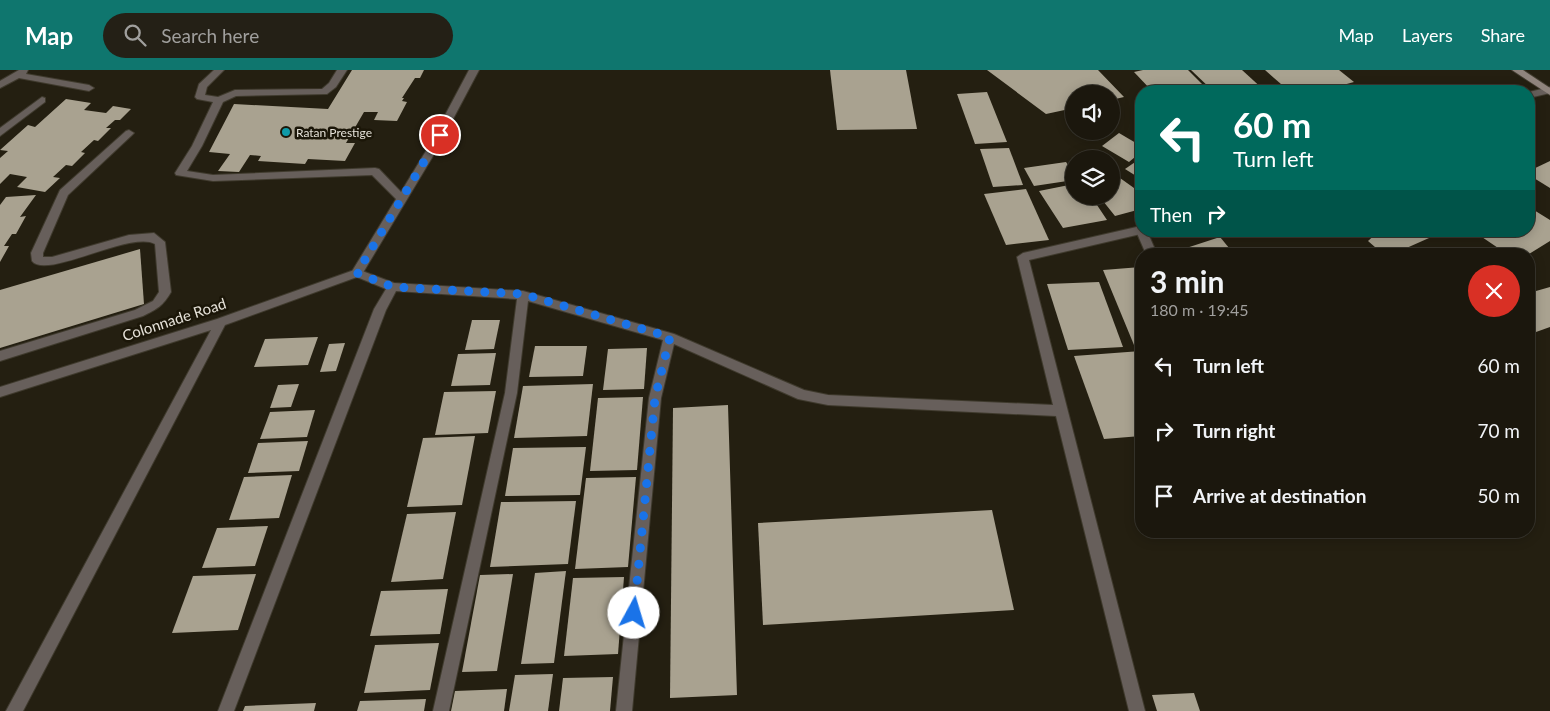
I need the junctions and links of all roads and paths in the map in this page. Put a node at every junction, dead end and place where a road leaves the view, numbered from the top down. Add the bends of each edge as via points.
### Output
1 (219, 70) edge
2 (342, 70) edge
3 (474, 70) edge
4 (1517, 70) edge
5 (21, 73) edge
6 (0, 85) edge
7 (89, 88) dead end
8 (1549, 91) edge
9 (1535, 94) edge
10 (42, 100) dead end
11 (219, 100) junction
12 (0, 133) edge
13 (129, 134) dead end
14 (402, 199) junction
15 (1135, 232) edge
16 (357, 273) junction
17 (393, 287) junction
18 (523, 294) junction
19 (221, 322) junction
20 (670, 337) junction
21 (0, 356) edge
22 (0, 392) edge
23 (1061, 411) junction
24 (14, 711) edge
25 (226, 711) edge
26 (441, 711) edge
27 (624, 711) edge
28 (1137, 711) edge

1 - 11 street via 202,86 200,97
2 - 11 street via 333,85 324,92 235,93
3 - 14 street
4 - 8 street
5 - 6 street
5 - 7 street
8 - 9 street
10 - 12 street
11 - 14 street via 197,146 180,172 213,178 375,171
13 - 21 street via 64,193 37,253 38,261 52,261 150,236 160,242 165,292 157,304 139,313
14 - 16 street
15 - 23 street via 1023,257
16 - 17 street
16 - 19 street, Colonnade Road
17 - 18 street
17 - 25 street via 380,309
18 - 20 street
18 - 26 street via 510,392
19 - 22 street, Colonnade Road
19 - 24 street
20 - 23 street via 802,395 828,400
20 - 27 street via 655,398
23 - 28 street

